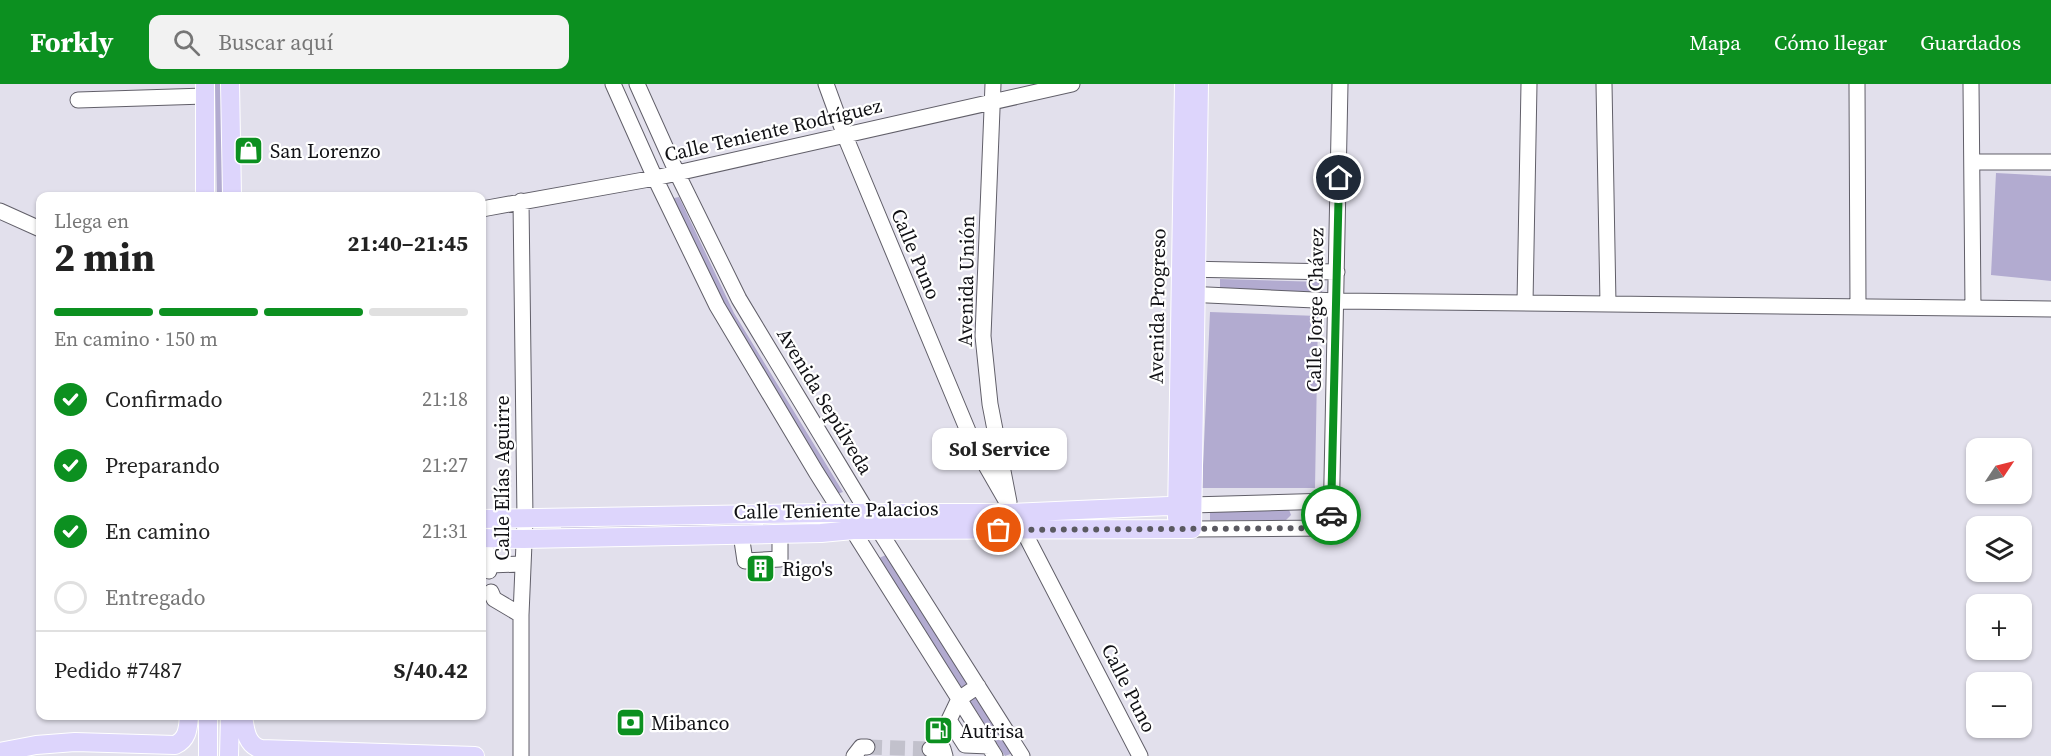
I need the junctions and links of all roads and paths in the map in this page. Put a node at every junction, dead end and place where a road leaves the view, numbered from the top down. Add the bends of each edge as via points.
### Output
1 (230, 84) edge
2 (612, 84) edge
3 (637, 84) edge
4 (826, 84) edge
5 (993, 84) edge
6 (1072, 84) edge
7 (1184, 84) edge
8 (1199, 84) edge
9 (1340, 84) edge
10 (1529, 84) edge
11 (1604, 84) edge
12 (1857, 84) edge
13 (1971, 84) edge
14 (205, 90) edge
15 (78, 100) dead end
16 (992, 102) junction
17 (845, 136) junction
18 (1972, 162) junction
19 (2051, 162) edge
20 (677, 173) junction
21 (655, 178) junction
22 (205, 192) edge
23 (232, 192) edge
24 (520, 201) junction
25 (486, 207) edge
26 (0, 211) edge
27 (36, 227) edge
28 (1188, 269) junction
29 (1337, 272) junction
30 (1188, 294) junction
31 (1337, 301) junction
32 (1526, 303) junction
33 (1608, 304) junction
34 (1858, 307) junction
35 (1973, 308) junction
36 (2051, 309) edge
37 (1331, 501) junction
38 (1184, 506) junction
39 (842, 513) junction
40 (868, 513) junction
41 (1011, 513) junction
42 (486, 519) edge
43 (525, 519) junction
44 (1184, 529) junction
45 (853, 530) junction
46 (879, 530) junction
47 (1023, 530) junction
48 (741, 534) junction
49 (780, 534) junction
50 (486, 538) edge
51 (523, 539) junction
52 (486, 550) edge
53 (522, 564) junction
54 (491, 592) dead end
55 (521, 615) junction
56 (978, 686) junction
57 (959, 699) junction
58 (189, 720) edge
59 (208, 720) edge
60 (230, 720) edge
61 (244, 720) edge
62 (943, 740) edge
63 (992, 751) edge
64 (0, 752) edge
65 (31, 756) edge
66 (208, 756) edge
67 (229, 756) edge
68 (475, 756) edge
69 (521, 756) edge
70 (1022, 756) edge
71 (1140, 756) edge

1 - 23 main road
2 - 21 street
3 - 20 street, Avenida Sepúlveda
4 - 17 street, Calle Puno
5 - 16 street, Avenida Unión
6 - 16 street, Calle Teniente Rodríguez
7 - 28 main road, Avenida Progreso
8 - 28 main road, Avenida Progreso
9 - 29 street, Calle Jorge Chávez
10 - 32 street
11 - 33 street
12 - 34 street
13 - 18 street
14 - 15 street
14 - 22 main road
16 - 17 street, Calle Teniente Rodríguez
16 - 41 street, Avenida Unión via 983,336 990,404
17 - 20 street, Calle Teniente Rodríguez
17 - 41 street, Calle Puno via 973,443
18 - 19 street
18 - 35 street
20 - 21 street, Calle Teniente Rodríguez
20 - 40 street, Avenida Sepúlveda via 739,299
21 - 24 street, Calle Teniente Rodríguez
21 - 39 street via 717,306
24 - 25 street, Calle Teniente Rodríguez
24 - 43 street, Calle Elías Aguirre
26 - 27 street
28 - 29 street
28 - 30 main road, Avenida Progreso
29 - 31 street, Calle Jorge Chávez
30 - 31 street
30 - 38 main road, Avenida Progreso
31 - 32 street
31 - 37 street, Calle Jorge Chávez
32 - 33 street
33 - 34 street
34 - 35 street
35 - 36 street
37 - 38 street
37 - 44 street, Calle Jorge Chávez via 1331,528
38 - 41 main road, Calle Teniente Palacios
38 - 44 main road, Avenida Progreso
39 - 40 main road, Calle Teniente Palacios
39 - 43 main road, Calle Teniente Palacios
39 - 45 street
40 - 41 main road, Calle Teniente Palacios
40 - 46 street, Avenida Sepúlveda
41 - 47 street, Calle Puno
42 - 43 main road, Calle Teniente Palacios
43 - 51 street, Calle Elías Aguirre
44 - 47 main road, Calle Teniente Palacios
45 - 46 main road, Calle Teniente Palacios
45 - 49 main road, Calle Teniente Palacios
45 - 57 street
46 - 47 main road, Calle Teniente Palacios
46 - 56 street, Avenida Sepúlveda
47 - 71 street, Calle Puno
48 - 49 main road, Calle Teniente Palacios
48 - 49 street via 745,561 780,559
48 - 51 main road, Calle Teniente Palacios
50 - 51 main road, Calle Teniente Palacios
51 - 53 street, Calle Elías Aguirre
52 - 53 street via 489,568
53 - 55 street, Calle Elías Aguirre
54 - 55 street via 494,599
55 - 69 street, Calle Elías Aguirre
56 - 57 street
56 - 70 street, Avenida Sepúlveda
57 - 62 street
57 - 63 street
58 - 64 main road via 187,734 176,745 75,742
59 - 66 main road
60 - 67 main road
61 - 68 main road via 249,743 254,748
62 - 63 street
64 - 65 main road

